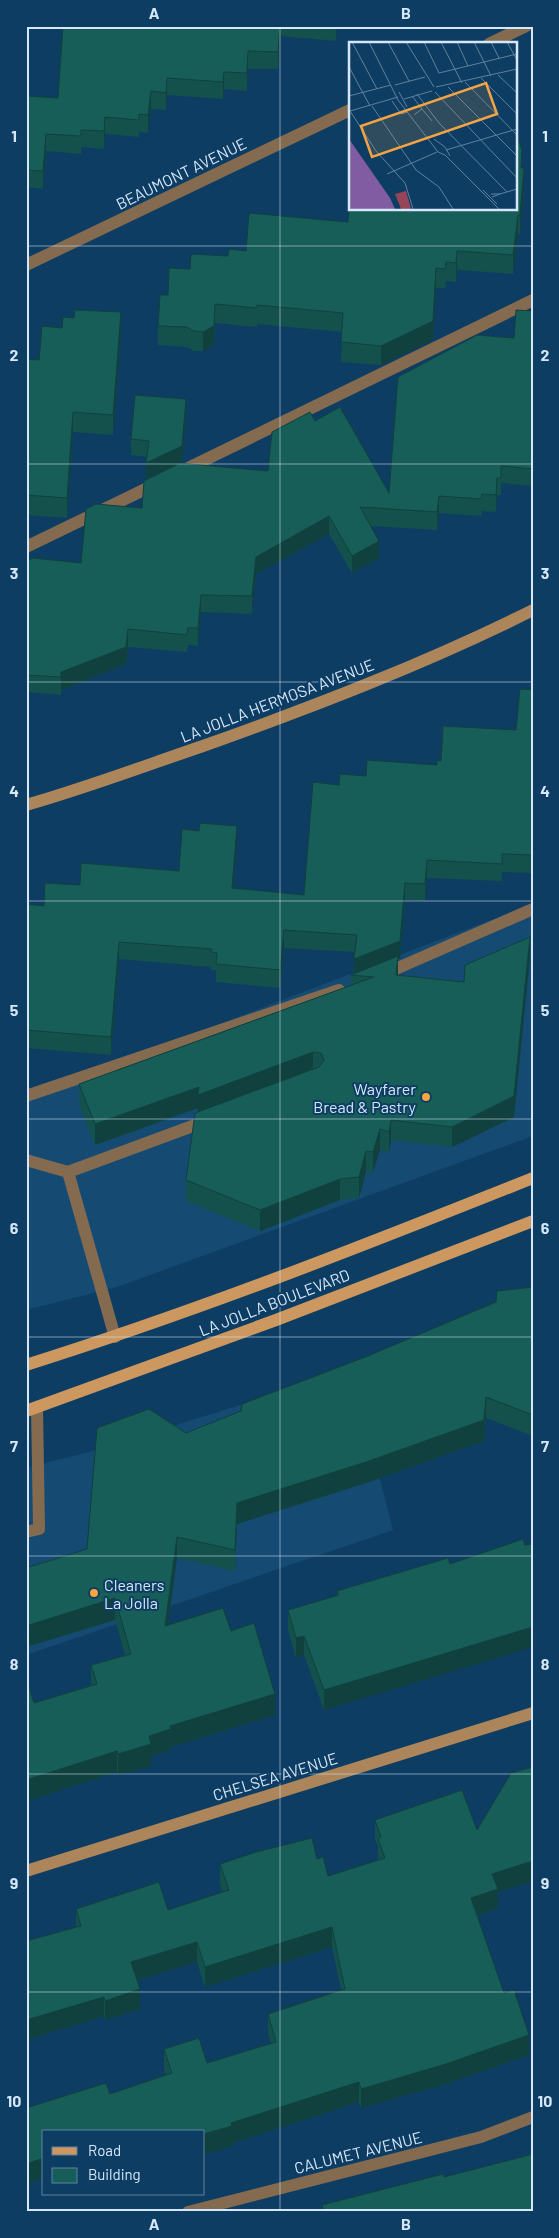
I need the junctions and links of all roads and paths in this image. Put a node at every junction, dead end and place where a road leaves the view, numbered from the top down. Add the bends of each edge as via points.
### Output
1 (526, 26) edge
2 (493, 42) edge
3 (349, 110) edge
4 (26, 265) edge
5 (533, 300) edge
6 (26, 547) edge
7 (533, 610) edge
8 (26, 804) edge
9 (533, 909) edge
10 (376, 977) edge
11 (347, 987) edge
12 (26, 1096) edge
13 (224, 1114) edge
14 (26, 1160) edge
15 (68, 1172) junction
16 (533, 1178) edge
17 (533, 1221) edge
18 (116, 1337) junction
19 (26, 1366) edge
20 (31, 1409) edge
21 (26, 1532) edge
22 (533, 1713) edge
23 (26, 1871) edge
24 (533, 2117) edge
25 (188, 2212) edge

1 - 2 street
3 - 4 street, BEAUMONT AVENUE
5 - 6 street
7 - 8 street, LA JOLLA HERMOSA AVENUE via 302,711 68,793
9 - 10 street
11 - 12 street
13 - 15 street
14 - 15 street
15 - 18 street
16 - 18 main road, LA JOLLA BOULEVARD via 363,1246
17 - 20 main road, LA JOLLA BOULEVARD via 276,1320
18 - 19 main road, LA JOLLA BOULEVARD
20 - 21 street via 39,1529
22 - 23 street, CHELSEA AVENUE
24 - 25 street, CALUMET AVENUE via 481,2137

